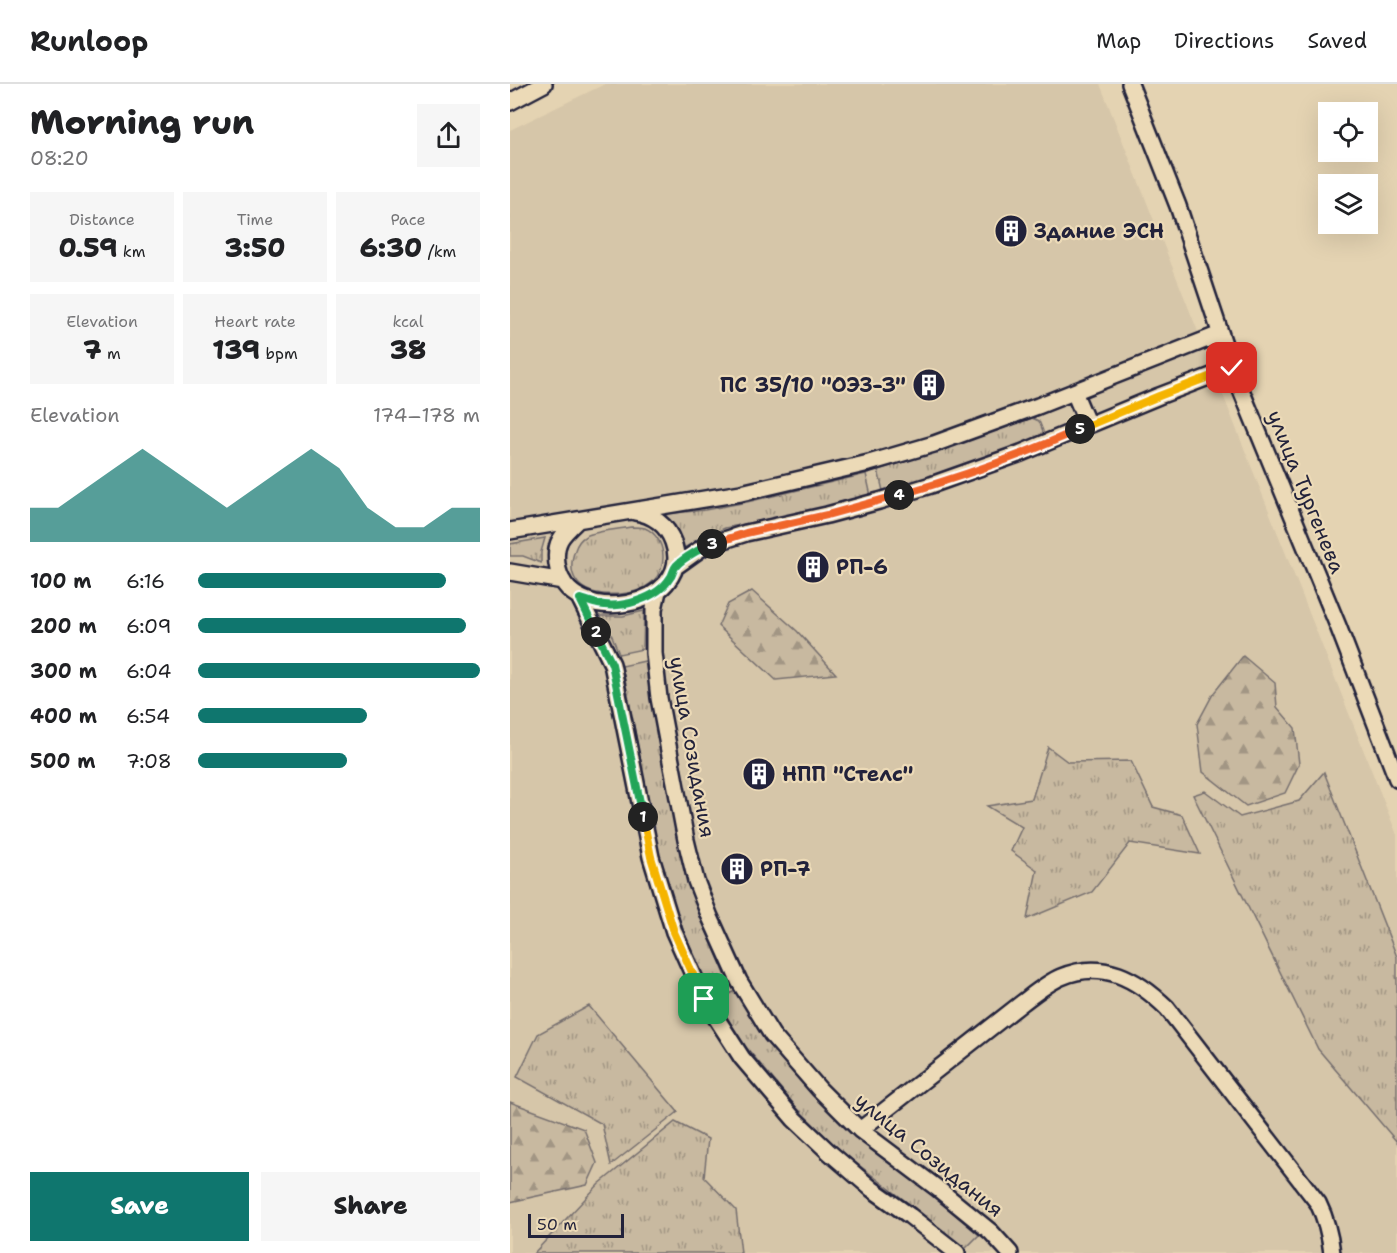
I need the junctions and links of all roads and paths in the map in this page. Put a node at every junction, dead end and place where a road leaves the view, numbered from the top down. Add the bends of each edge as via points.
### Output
1 (544, 84) edge
2 (1130, 84) edge
3 (510, 102) edge
4 (1220, 334) junction
5 (1232, 368) junction
6 (1074, 392) junction
7 (1088, 425) junction
8 (629, 512) junction
9 (577, 521) junction
10 (510, 531) edge
11 (675, 567) junction
12 (510, 572) edge
13 (563, 581) junction
14 (658, 591) junction
15 (580, 599) junction
16 (1397, 779) edge
17 (860, 1130) junction
18 (957, 1253) edge
19 (1010, 1253) edge
20 (1332, 1253) edge

1 - 3 street
2 - 4 street, улица Тургенева via 1178,206
4 - 5 street, улица Тургенева
4 - 6 street
5 - 7 street
5 - 16 street, улица Тургенева
6 - 7 street
6 - 8 street via 934,444 869,463 741,493
7 - 11 street via 931,485 704,547
8 - 9 street
8 - 11 street via 647,513 664,527 672,538
9 - 10 street
9 - 13 street via 561,536 556,554
11 - 14 street via 671,578
12 - 13 street
13 - 15 street
14 - 15 street via 622,604 600,605
14 - 17 street, улица Созидания via 654,653 696,881 739,981 772,1035
15 - 18 street via 612,664 651,857 674,932 704,999 742,1058 794,1119 872,1189
17 - 19 street, улица Созидания via 991,1232
17 - 20 street via 1061,977 1098,970 1125,976 1167,1008 1318,1203 1329,1231

